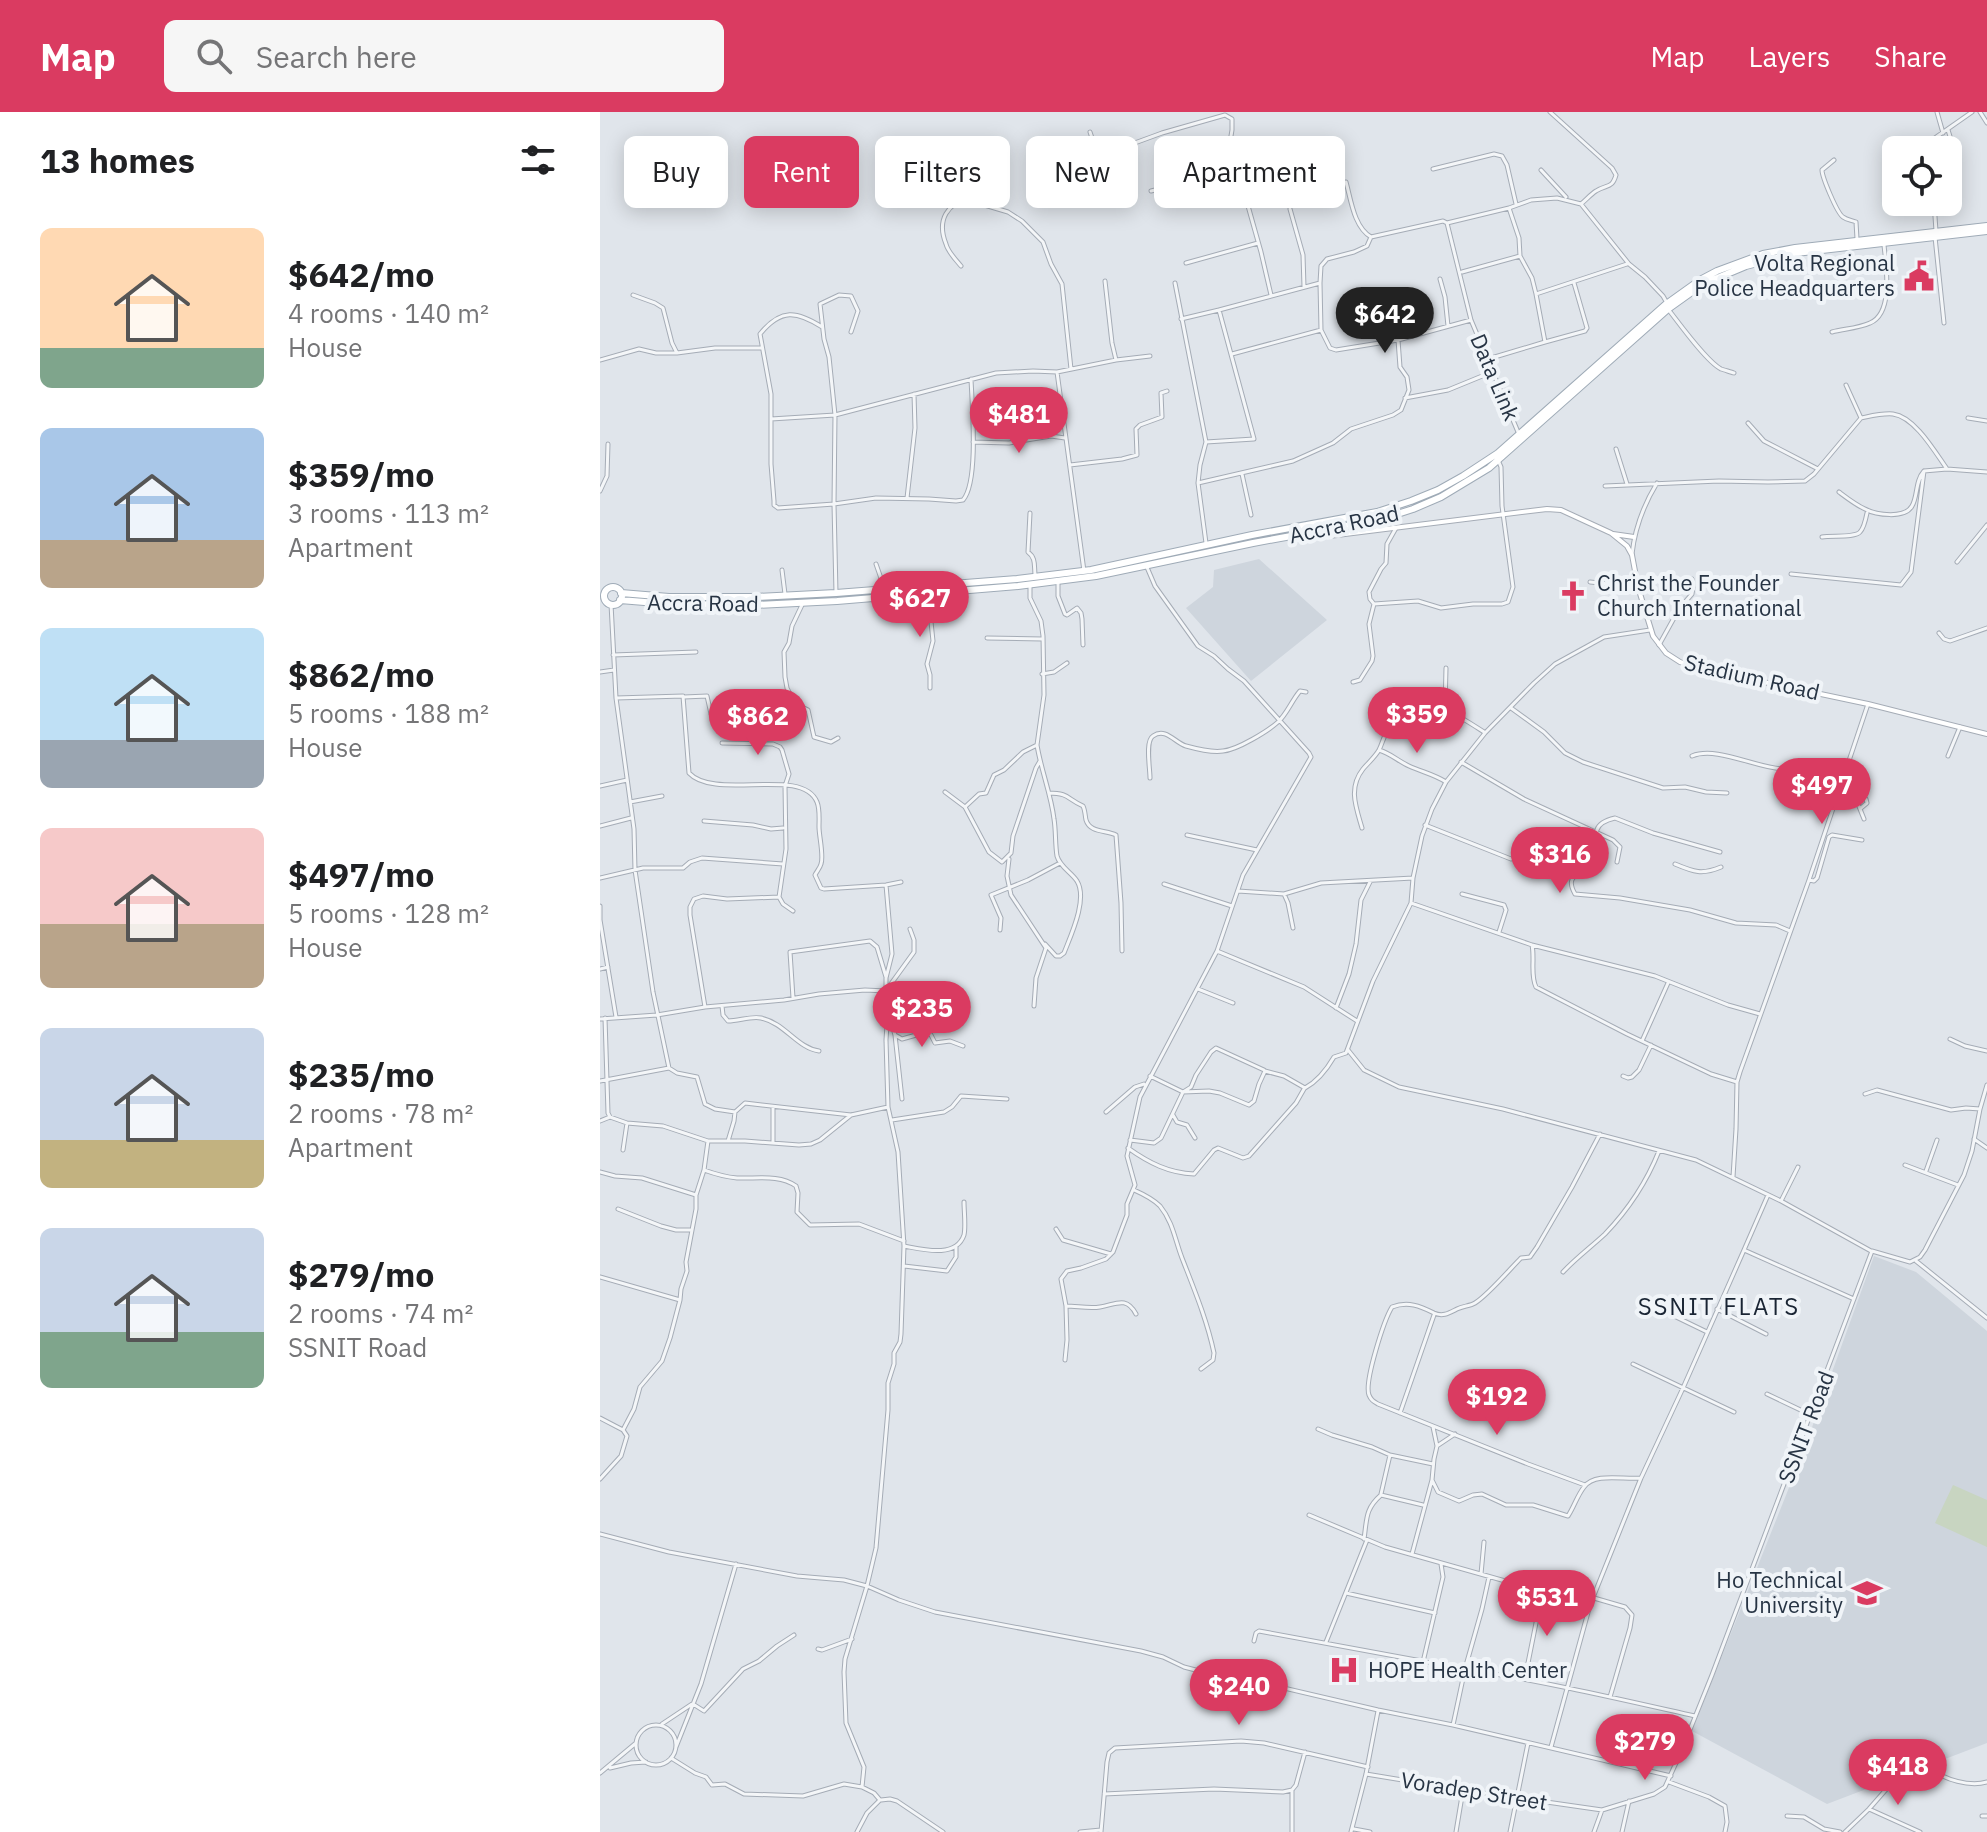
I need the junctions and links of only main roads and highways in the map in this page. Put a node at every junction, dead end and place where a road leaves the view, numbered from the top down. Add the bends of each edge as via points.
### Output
1 (1987, 228) edge
2 (1936, 234) junction
3 (1668, 306) junction
4 (1316, 524) junction
5 (1326, 529) junction
6 (1611, 533) junction
7 (1299, 534) junction
8 (1341, 535) junction
9 (1634, 537) road end
10 (1145, 561) junction
11 (1084, 574) junction
12 (620, 596) junction
13 (604, 597) edge
14 (1987, 734) edge

1 - 2 main road, Accra Road
2 - 3 main road, Accra Road via 1765,260 1703,284
2 - 3 main road, Accra Road via 1795,248 1744,260 1700,280
3 - 4 main road, Accra Road via 1519,435 1463,476 1411,501
3 - 5 main road, Accra Road via 1467,483 1413,509
4 - 5 main road
4 - 10 main road, Accra Road
5 - 7 main road, Accra Road
5 - 8 main road
6 - 8 main road via 1547,509
6 - 9 main road
6 - 14 main road, Stadium Road via 1632,555 1659,645 1680,662
7 - 8 main road
7 - 10 main road, Accra Road
10 - 11 main road, Accra Road
11 - 12 main road, Accra Road via 785,596
11 - 12 main road, Accra Road via 1030,585 803,602 716,606
12 - 13 main road, Accra Road via 615,604
12 - 13 main road, Accra Road via 613,588

